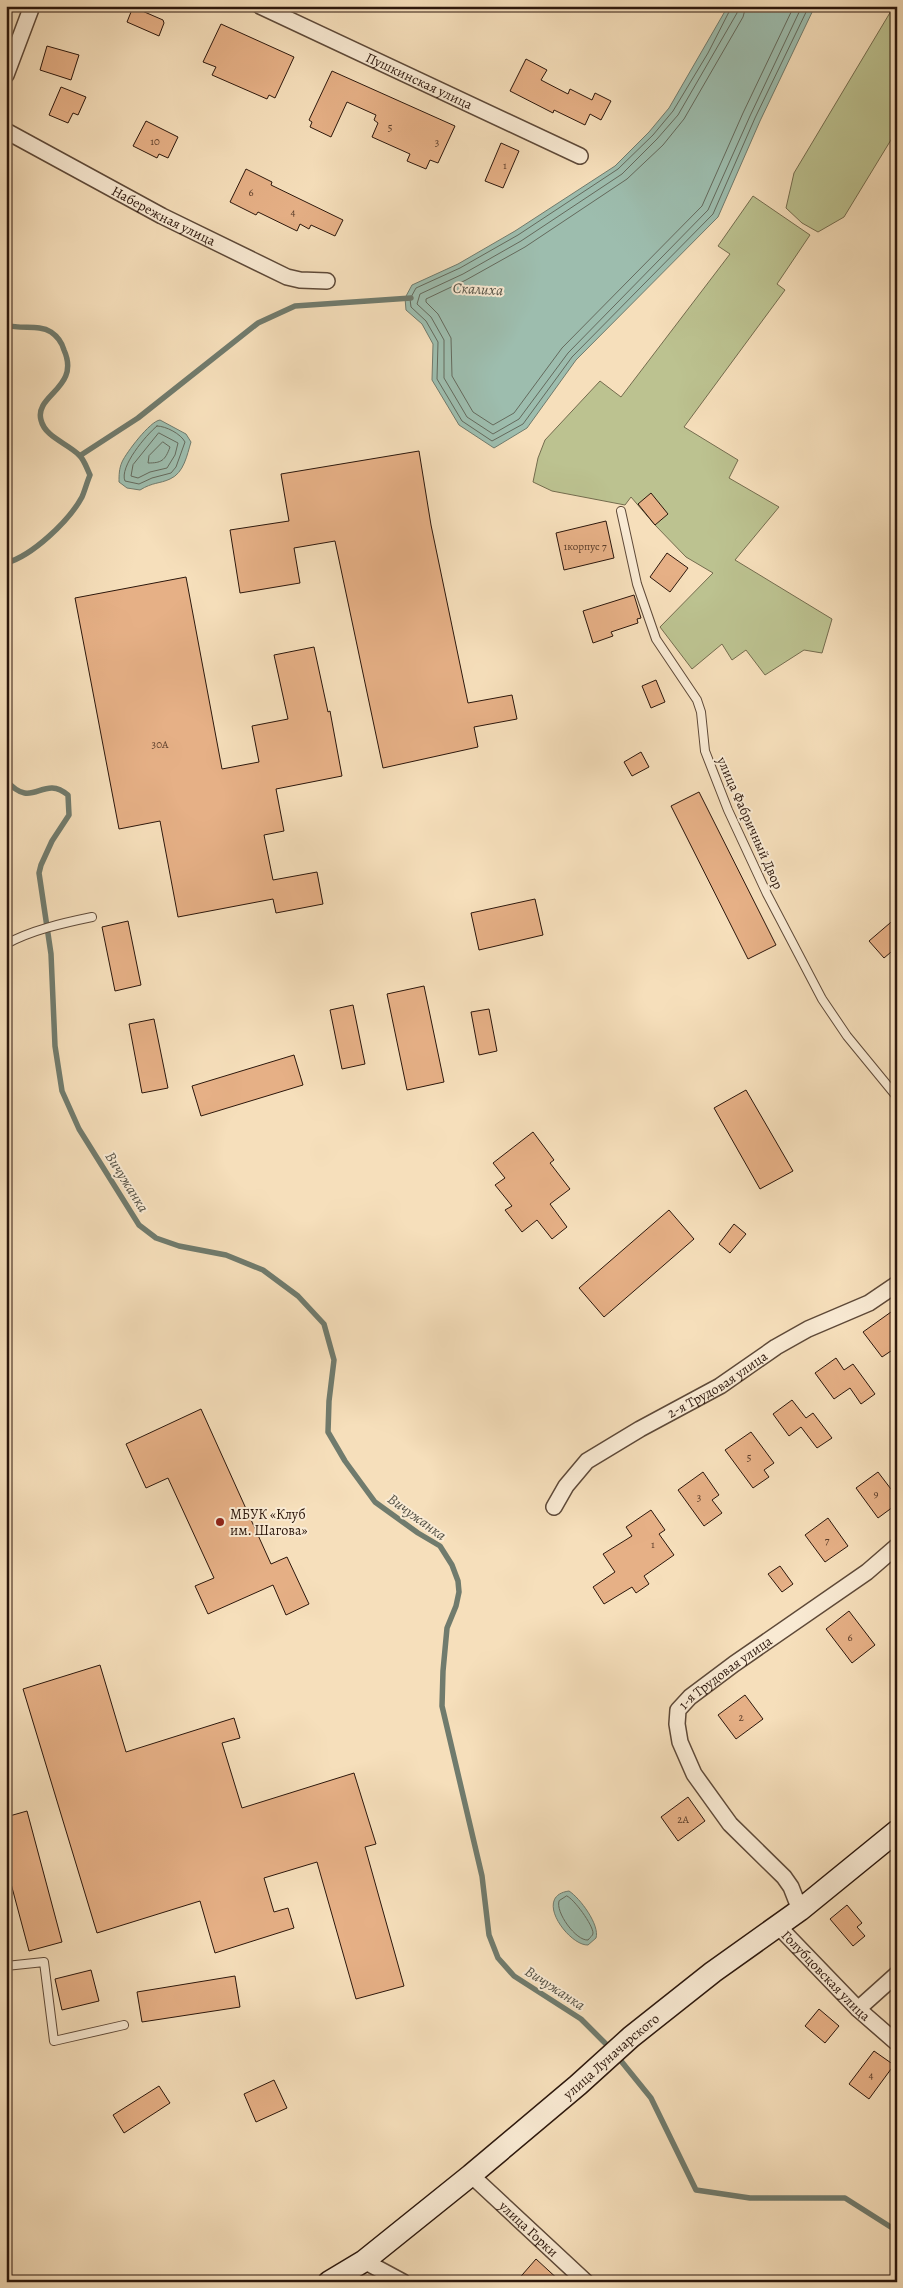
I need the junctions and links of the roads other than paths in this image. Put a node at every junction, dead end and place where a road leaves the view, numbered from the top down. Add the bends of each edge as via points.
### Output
1 (32, 6) edge
2 (260, 6) edge
3 (6, 75) edge
4 (6, 131) edge
5 (580, 156) dead end
6 (327, 280) dead end
7 (621, 510) dead end
8 (92, 917) dead end
9 (6, 944) edge
10 (897, 1097) edge
11 (897, 1284) edge
12 (554, 1507) dead end
13 (897, 1546) edge
14 (897, 1832) edge
15 (800, 1910) junction
16 (778, 1926) junction
17 (6, 1966) edge
18 (897, 1974) edge
19 (858, 2009) junction
20 (124, 2025) dead end
21 (897, 2043) edge
22 (472, 2175) junction
23 (364, 2261) junction
24 (328, 2282) edge
25 (403, 2282) edge
26 (586, 2282) edge

1 - 3 street
2 - 5 street, Пушкинская улица
4 - 6 street, Набережная улица via 162,216 286,277
7 - 10 lane, улица Фабричный Двор via 638,584 656,639 697,700 705,750 728,810 767,894 822,1000
8 - 9 lane via 66,922
11 - 12 street, 2-я Трудовая улица via 869,1303 776,1346 720,1386 588,1461 566,1486
13 - 15 street, 1-я Трудовая улица via 866,1572 734,1664 678,1710 680,1742 694,1774 730,1824 784,1877
14 - 15 main road, улица Луначарского
15 - 16 main road, улица Луначарского
16 - 19 street, Голубцовская улица
16 - 22 main road, улица Луначарского via 631,2037
17 - 20 lane via 44,1962 54,2041
18 - 19 street
19 - 21 street, Голубцовская улица
22 - 23 main road, улица Луначарского
22 - 26 street, улица Горки
23 - 24 main road, улица Луначарского
23 - 25 street

